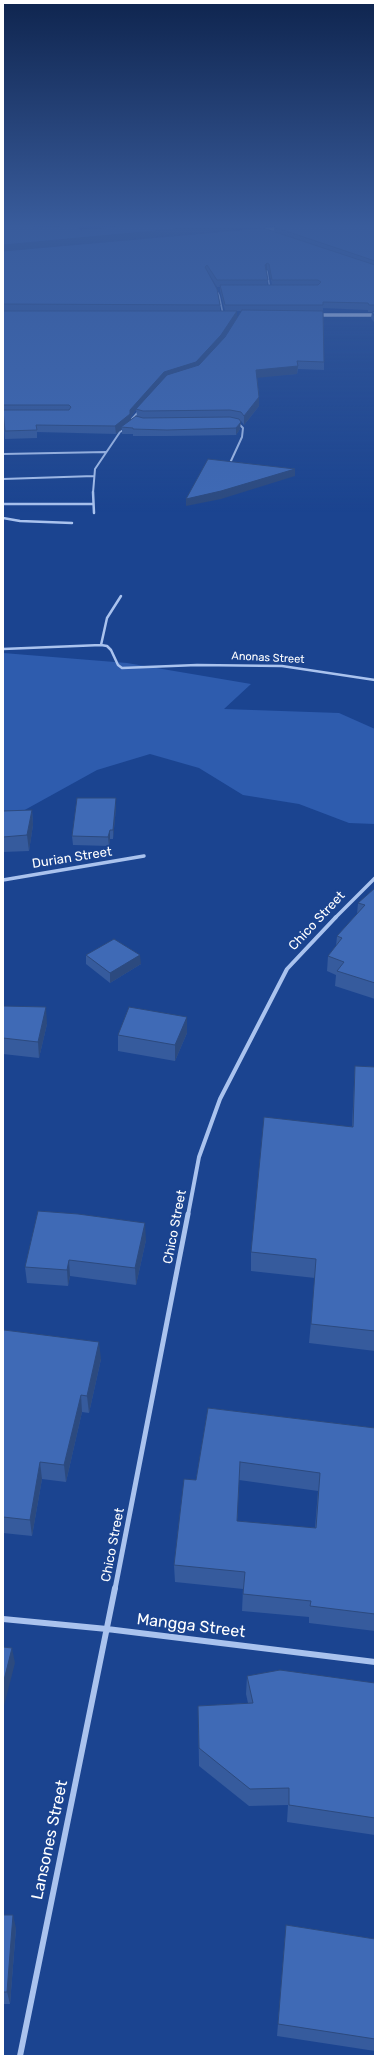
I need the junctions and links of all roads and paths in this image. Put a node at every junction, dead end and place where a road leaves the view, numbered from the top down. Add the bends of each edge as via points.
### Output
1 (142, 408) edge
2 (135, 421) junction
3 (235, 421) edge
4 (139, 422) edge
5 (106, 452) junction
6 (3, 454) edge
7 (230, 463) edge
8 (94, 476) junction
9 (3, 478) edge
10 (3, 504) edge
11 (93, 504) junction
12 (94, 513) dead end
13 (3, 518) edge
14 (72, 523) dead end
15 (121, 596) dead end
16 (101, 645) junction
17 (3, 649) edge
18 (375, 680) edge
19 (144, 856) dead end
20 (375, 878) edge
21 (3, 880) edge
22 (3, 1619) edge
23 (107, 1629) junction
24 (375, 1662) edge
25 (20, 2056) edge

1 - 2 street via 132,419
2 - 4 street
2 - 5 street via 120,432
3 - 7 street via 243,428 238,448
5 - 6 street
5 - 8 street via 95,469
8 - 9 street
8 - 11 street
10 - 11 street
11 - 12 street
13 - 14 street
15 - 16 street via 107,618
16 - 17 street
16 - 18 street, Anonas Street via 107,646 122,668 282,666
19 - 21 street, Durian Street
20 - 23 street, Chico Street via 287,969 220,1099 204,1142
22 - 23 street, Mangga Street
23 - 24 street, Mangga Street
23 - 25 street, Lansones Street

